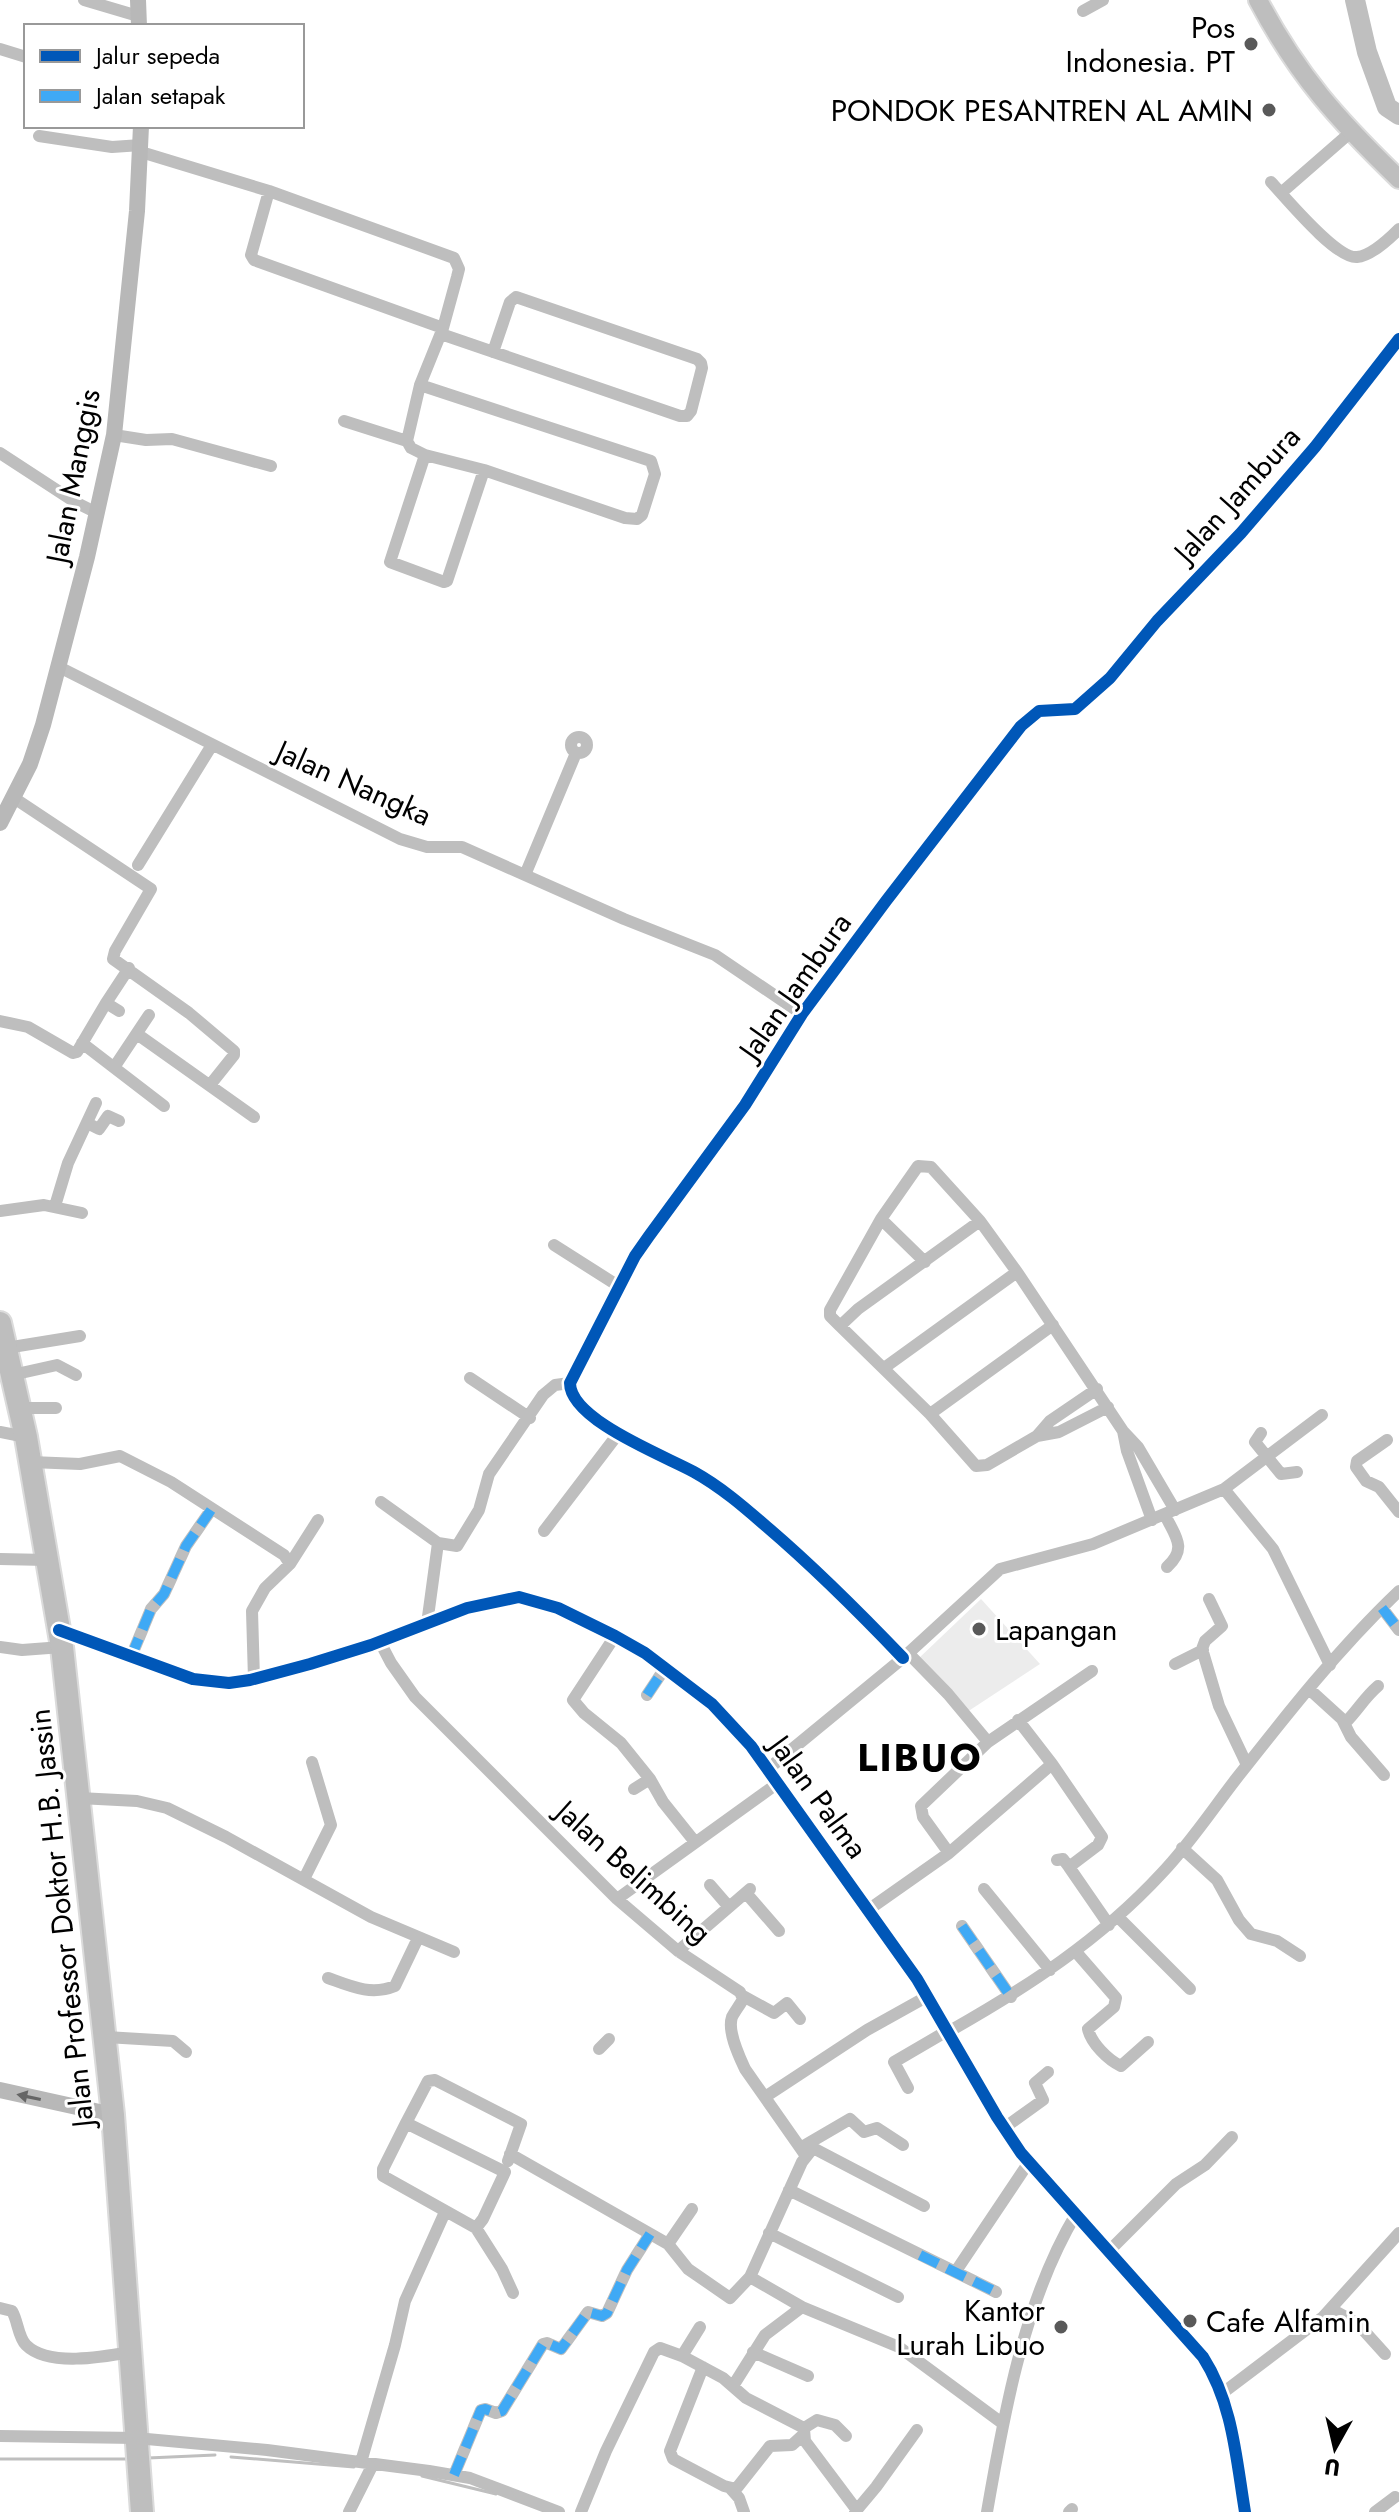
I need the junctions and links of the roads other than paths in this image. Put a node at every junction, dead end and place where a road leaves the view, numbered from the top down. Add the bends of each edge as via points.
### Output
1 (84, 0) edge
2 (1103, 0) edge
3 (1258, 0) edge
4 (1083, 11) dead end
5 (138, 14) edge
6 (0, 49) edge
7 (24, 56) edge
8 (141, 128) edge
9 (1351, 132) junction
10 (39, 136) dead end
11 (141, 148) junction
12 (1399, 179) edge
13 (1271, 182) dead end
14 (269, 191) junction
15 (1281, 193) junction
16 (1399, 229) edge
17 (442, 331) junction
18 (1399, 339) edge
19 (493, 352) junction
20 (420, 385) junction
21 (344, 421) dead end
22 (114, 435) junction
23 (407, 441) junction
24 (0, 453) edge
25 (425, 455) junction
26 (271, 466) dead end
27 (484, 470) junction
28 (97, 513) junction
29 (59, 667) junction
30 (212, 745) junction
31 (576, 753) dead end
32 (14, 798) junction
33 (0, 823) edge
34 (138, 865) dead end
35 (525, 875) junction
36 (129, 968) junction
37 (106, 1003) junction
38 (119, 1011) dead end
39 (802, 1014) junction
40 (149, 1015) dead end
41 (0, 1021) edge
42 (137, 1034) junction
43 (82, 1043) junction
44 (115, 1066) junction
45 (210, 1085) junction
46 (96, 1103) dead end
47 (164, 1106) dead end
48 (254, 1117) dead end
49 (119, 1121) dead end
50 (87, 1123) junction
51 (55, 1206) junction
52 (0, 1211) edge
53 (82, 1213) dead end
54 (881, 1219) junction
55 (980, 1221) junction
56 (554, 1245) dead end
57 (925, 1262) junction
58 (1017, 1272) junction
59 (620, 1287) junction
60 (0, 1323) edge
61 (1053, 1325) junction
62 (840, 1326) junction
63 (80, 1336) dead end
64 (6, 1348) junction
65 (884, 1368) junction
66 (12, 1375) junction
67 (76, 1375) dead end
68 (470, 1378) dead end
69 (570, 1383) junction
70 (1097, 1389) junction
71 (1079, 1401) junction
72 (1108, 1407) junction
73 (20, 1408) junction
74 (56, 1408) dead end
75 (930, 1414) junction
76 (1322, 1415) dead end
77 (1089, 1416) junction
78 (530, 1418) junction
79 (1123, 1431) junction
80 (0, 1432) edge
81 (1261, 1433) dead end
82 (618, 1434) junction
83 (1037, 1436) junction
84 (26, 1437) junction
85 (1387, 1440) dead end
86 (1266, 1458) junction
87 (31, 1462) junction
88 (1297, 1472) dead end
89 (1224, 1489) junction
90 (381, 1502) dead end
91 (211, 1510) junction
92 (1170, 1512) junction
93 (1399, 1512) edge
94 (318, 1520) dead end
95 (1152, 1520) junction
96 (544, 1531) dead end
97 (438, 1543) junction
98 (0, 1559) edge
99 (47, 1560) junction
100 (290, 1564) junction
101 (1167, 1567) dead end
102 (1399, 1591) edge
103 (1209, 1599) dead end
104 (1382, 1608) junction
105 (427, 1624) junction
106 (1399, 1630) edge
107 (615, 1636) junction
108 (60, 1639) junction
109 (380, 1642) junction
110 (0, 1647) edge
111 (1203, 1650) junction
112 (905, 1656) junction
113 (131, 1657) junction
114 (1175, 1664) dead end
115 (1330, 1665) junction
116 (665, 1668) junction
117 (1092, 1671) dead end
118 (254, 1679) junction
119 (1378, 1686) dead end
120 (1309, 1689) junction
121 (647, 1695) dead end
122 (1018, 1720) junction
123 (1345, 1723) junction
124 (988, 1742) junction
125 (312, 1762) dead end
126 (1052, 1764) junction
127 (1247, 1765) junction
128 (768, 1769) junction
129 (1384, 1775) dead end
130 (650, 1779) junction
131 (778, 1783) junction
132 (634, 1789) dead end
133 (79, 1798) junction
134 (695, 1842) junction
135 (1182, 1848) junction
136 (949, 1853) junction
137 (1057, 1860) dead end
138 (1069, 1867) junction
139 (304, 1879) junction
140 (710, 1885) dead end
141 (984, 1889) dead end
142 (617, 1899) junction
143 (729, 1907) junction
144 (868, 1910) junction
145 (1113, 1921) junction
146 (962, 1926) dead end
147 (779, 1931) dead end
148 (418, 1938) junction
149 (678, 1951) junction
150 (454, 1952) dead end
151 (1076, 1952) junction
152 (1300, 1956) dead end
153 (1050, 1970) junction
154 (328, 1978) dead end
155 (1190, 1989) dead end
156 (743, 1996) junction
157 (928, 1996) junction
158 (1011, 1997) junction
159 (800, 2019) dead end
160 (948, 2032) junction
161 (106, 2037) junction
162 (609, 2039) dead end
163 (1148, 2042) dead end
164 (599, 2049) dead end
165 (186, 2052) dead end
166 (1048, 2072) dead end
167 (908, 2088) dead end
168 (0, 2090) edge
169 (765, 2097) junction
170 (113, 2115) junction
171 (406, 2123) junction
172 (1004, 2128) junction
173 (1232, 2137) dead end
174 (903, 2145) dead end
175 (804, 2152) junction
176 (510, 2154) junction
177 (1029, 2162) junction
178 (505, 2172) junction
179 (789, 2190) junction
180 (924, 2206) dead end
181 (692, 2209) dead end
182 (445, 2212) junction
183 (1076, 2214) junction
184 (476, 2228) junction
185 (769, 2233) junction
186 (1399, 2233) edge
187 (650, 2234) junction
188 (668, 2244) junction
189 (1110, 2250) junction
190 (956, 2271) junction
191 (750, 2277) junction
192 (996, 2292) dead end
193 (513, 2293) dead end
194 (898, 2297) dead end
195 (802, 2307) junction
196 (0, 2308) edge
197 (1331, 2309) junction
198 (700, 2327) dead end
199 (130, 2352) junction
200 (753, 2352) junction
201 (1385, 2354) dead end
202 (682, 2356) junction
203 (703, 2367) junction
204 (808, 2376) dead end
205 (733, 2386) junction
206 (1220, 2395) junction
207 (1002, 2423) junction
208 (917, 2430) dead end
209 (804, 2432) junction
210 (0, 2436) edge
211 (846, 2436) dead end
212 (136, 2442) junction
213 (367, 2463) junction
214 (454, 2475) junction
215 (731, 2489) junction
216 (1395, 2497) dead end
217 (855, 2510) edge
218 (142, 2512) edge
219 (349, 2512) edge
220 (559, 2512) edge
221 (581, 2512) edge
222 (744, 2512) edge
223 (987, 2512) edge
224 (1245, 2512) edge
225 (1375, 2512) edge

1 - 5 street
2 - 4 street
3 - 9 main road via 1296,67
6 - 7 street
8 - 11 street, Jalan Manggis
9 - 12 main road
9 - 15 street
10 - 11 street
11 - 14 street
11 - 22 street, Jalan Manggis
13 - 15 street
14 - 17 street via 454,258 459,269
14 - 17 street via 254,260
15 - 16 street via 1350,257 1366,255
17 - 19 street
17 - 20 street
18 - 39 street, Jalan Jambura via 1296,469 1110,678 1079,706 1039,711 1021,726
19 - 19 street via 516,297 697,359 702,368 691,411 680,416
20 - 23 street
20 - 27 street via 651,461 655,474 642,515 632,519
21 - 23 street
22 - 26 street via 172,439
22 - 28 street, Jalan Manggis
23 - 25 street
24 - 28 street
25 - 27 street
25 - 27 street via 390,562 444,582
28 - 29 street, Jalan Manggis
29 - 30 street, Jalan Nangka
29 - 32 street, Jalan Manggis via 30,764
30 - 34 street
30 - 35 street, Jalan Nangka via 400,839 427,847 462,847
31 - 35 street
32 - 33 street, Jalan Manggis
32 - 36 street via 151,889 113,956
35 - 39 street, Jalan Nangka via 715,955
36 - 37 street
36 - 45 street via 234,1051
37 - 38 street
37 - 43 street
39 - 59 street, Jalan Jambura via 745,1105 642,1246
40 - 42 street
41 - 43 street via 28,1027 73,1053
42 - 44 street
42 - 45 street
43 - 44 street
44 - 47 street
45 - 48 street
46 - 50 street
49 - 50 street via 108,1116 99,1129
50 - 51 street
51 - 52 street
51 - 53 street
54 - 55 street via 921,1164 931,1167
54 - 57 street
54 - 62 street via 830,1310
55 - 57 street
55 - 58 street
56 - 59 street
57 - 62 street
58 - 61 street
58 - 65 street
59 - 69 street, Jalan Jambura
60 - 64 highway, Jalan Professor Doktor H.B. Jassin
61 - 70 street
61 - 75 street
62 - 65 street
63 - 64 street
64 - 66 highway, Jalan Professor Doktor H.B. Jassin
65 - 75 street
66 - 67 street via 57,1365
66 - 73 highway, Jalan Professor Doktor H.B. Jassin
68 - 78 street
69 - 78 street via 547,1390
69 - 82 street via 581,1407
70 - 71 street
70 - 72 street
71 - 77 street
71 - 83 street
72 - 77 street
72 - 79 street
73 - 74 street
73 - 84 highway, Jalan Professor Doktor H.B. Jassin
75 - 83 street via 976,1466
76 - 86 street
77 - 83 street via 1059,1432
78 - 97 street via 489,1474 479,1510 461,1541 455,1546
79 - 92 street via 1138,1447
79 - 95 street
80 - 84 street
81 - 86 street via 1255,1442
82 - 96 street
82 - 112 street via 731,1497
84 - 87 highway, Jalan Professor Doktor H.B. Jassin
85 - 93 street via 1356,1467
86 - 88 street via 1281,1474
86 - 89 street
87 - 91 street via 80,1464 120,1456
87 - 99 highway, Jalan Professor Doktor H.B. Jassin
89 - 92 street
89 - 115 street via 1273,1549
90 - 97 street
91 - 100 street via 267,1543
91 - 113 street via 151,1609
92 - 95 street
92 - 101 street via 1179,1549
94 - 100 street
95 - 112 street via 1093,1544 1000,1569
97 - 105 street
98 - 99 street
99 - 108 highway, Jalan Professor Doktor H.B. Jassin
100 - 118 street via 265,1588 252,1611
102 - 104 street
103 - 111 street via 1222,1626 1205,1641
104 - 106 street
104 - 115 street
105 - 107 street, Jalan Palma via 467,1608 519,1597 558,1608
105 - 109 street, Jalan Palma
107 - 116 street, Jalan Palma
107 - 130 street via 573,1700 621,1743
108 - 110 street via 22,1650
108 - 113 street, Jalan Palma
108 - 133 highway, Jalan Professor Doktor H.B. Jassin
109 - 118 street, Jalan Palma
109 - 142 street, Jalan Belimbing via 415,1697
111 - 114 street
111 - 127 street via 1219,1706
112 - 124 street via 948,1694
112 - 128 street
113 - 118 street, Jalan Palma via 193,1679
115 - 120 street
116 - 121 street
116 - 128 street, Jalan Palma via 722,1713
117 - 122 street
119 - 123 street
120 - 123 street
120 - 127 street
122 - 124 street
122 - 126 street
123 - 129 street
124 - 136 street via 921,1806
125 - 139 street via 331,1825
126 - 136 street
126 - 138 street via 1102,1837
127 - 135 street
128 - 131 street, Jalan Palma
130 - 132 street
130 - 134 street
131 - 134 street
131 - 144 street, Jalan Palma
133 - 139 street via 167,1808
133 - 161 highway, Jalan Professor Doktor H.B. Jassin
134 - 142 street
135 - 145 street
135 - 152 street via 1217,1880 1251,1934 1277,1941
136 - 144 street
137 - 138 street
138 - 145 street
139 - 148 street
140 - 143 street
141 - 153 street
142 - 149 street, Jalan Belimbing
143 - 147 street via 748,1891
143 - 149 street
144 - 157 street, Jalan Palma
145 - 151 street
145 - 155 street
146 - 158 street
148 - 150 street
148 - 154 street via 389,1989 367,1991
149 - 156 street, Jalan Belimbing
151 - 153 street
151 - 163 street via 1116,1998 1114,2007 1088,2029 1089,2036 1117,2065
153 - 158 street
156 - 159 street, Jalan Belimbing via 774,2013 787,2003
156 - 169 street via 731,2025 745,2069
157 - 160 street, Jalan Palma
157 - 169 street
158 - 160 street
160 - 167 street via 894,2062
160 - 172 street, Jalan Palma
161 - 165 street via 173,2041
161 - 170 highway, Jalan Professor Doktor H.B. Jassin
162 - 164 street
166 - 172 street via 1035,2083 1043,2099
170 -> 168 street
169 - 175 street
170 - 199 highway, Jalan Professor Doktor H.B. Jassin
171 - 176 street via 428,2081 435,2080 521,2124
171 - 178 street
171 - 182 street via 383,2176
172 - 177 street, Jalan Palma
173 - 189 street
174 - 175 street via 877,2128 864,2132 850,2119
175 - 179 street
175 - 180 street via 819,2148
176 - 178 street
176 - 187 street
177 - 183 street, Jalan Palma
177 - 190 street
178 - 184 street
179 - 185 street
179 - 190 street
181 - 188 street
182 - 184 street
182 - 213 street via 410,2284
183 - 189 street, Jalan Palma
183 - 207 street via 1051,2263
184 - 193 street
185 - 191 street
185 - 194 street
186 - 197 street
187 - 188 street
187 - 214 street via 607,2313 588,2312 561,2349 543,2344 502,2411 481,2410
188 - 191 street via 688,2269 730,2298
189 - 206 street, Jalan Palma via 1203,2357
190 - 192 street
191 - 195 street
195 - 200 street via 765,2335
195 - 207 street via 899,2347
196 - 199 street via 12,2311 26,2345 46,2354 94,2358
197 - 201 street via 1357,2323
197 - 206 street
198 - 202 street
199 - 212 highway, Jalan Professor Doktor H.B. Jassin
200 - 204 street
200 - 205 street
202 - 203 street
202 - 221 street via 660,2348 654,2352
203 - 205 street
203 - 215 street via 670,2455
205 - 209 street
206 - 224 street, Jalan Palma via 1229,2413
207 - 223 street
208 - 217 street
209 - 211 street via 817,2420 835,2425
209 - 215 street via 792,2445 770,2446 740,2487
209 - 217 street via 805,2441
210 - 212 street
212 - 213 street
212 - 218 highway, Jalan Professor Doktor H.B. Jassin
213 - 214 street
213 - 219 street
214 - 220 street
215 - 222 street
216 - 225 street

